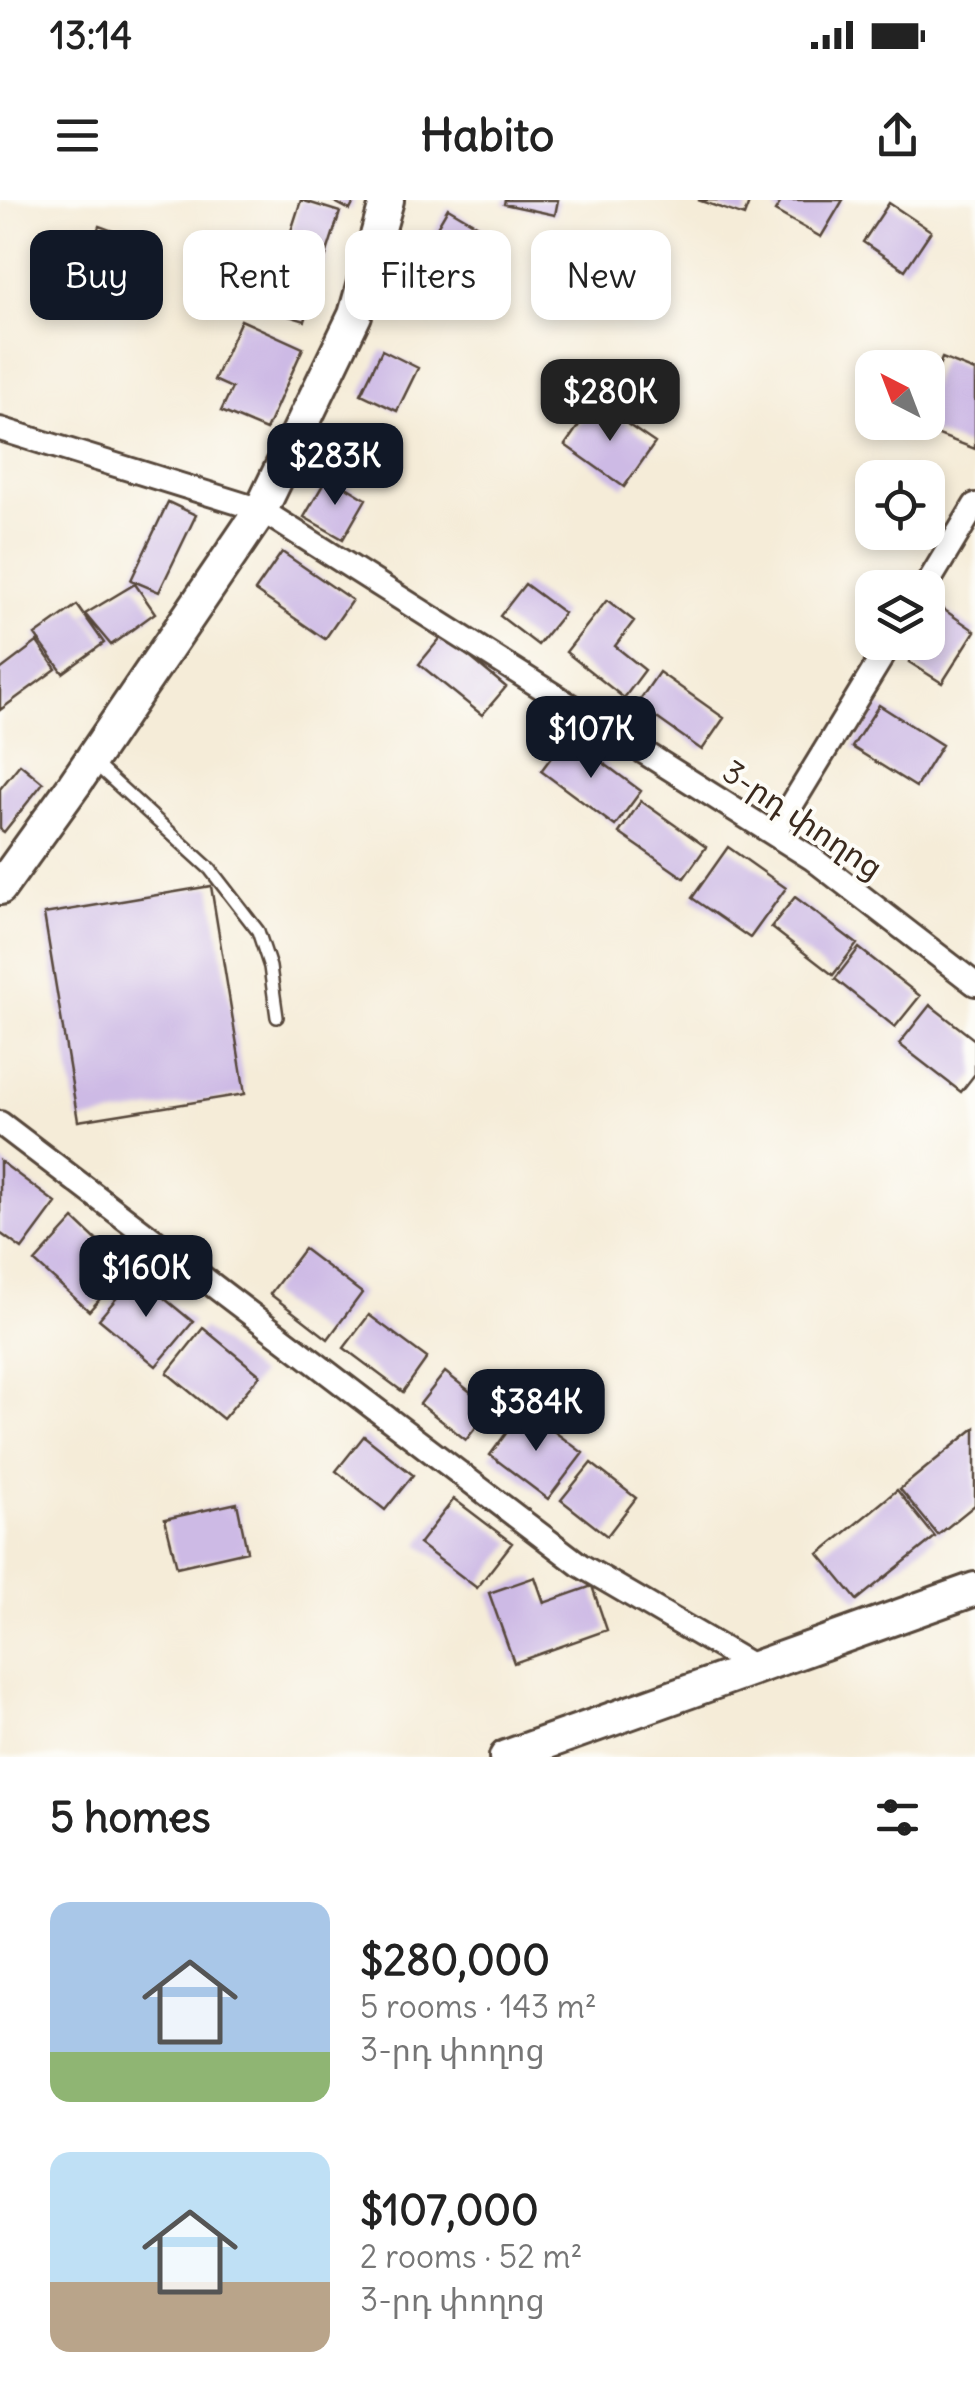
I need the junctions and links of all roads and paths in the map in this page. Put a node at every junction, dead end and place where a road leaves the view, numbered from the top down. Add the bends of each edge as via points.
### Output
1 (387, 200) edge
2 (0, 429) edge
3 (975, 505) edge
4 (261, 510) junction
5 (935, 570) edge
6 (880, 660) edge
7 (91, 760) junction
8 (774, 834) junction
9 (0, 888) edge
10 (975, 984) edge
11 (277, 1017) dead end
12 (0, 1123) edge
13 (975, 1589) edge
14 (758, 1669) junction
15 (506, 1757) edge

1 - 4 main road via 354,315
2 - 4 street, 3-րդ փողոց
3 - 5 street
4 - 7 main road
4 - 8 street, 3-րդ փողոց
6 - 8 street
7 - 9 main road
7 - 11 lane via 210,868 258,931
8 - 10 street, 3-րդ փողոց
12 - 14 street via 580,1564
13 - 14 main road
14 - 15 main road

